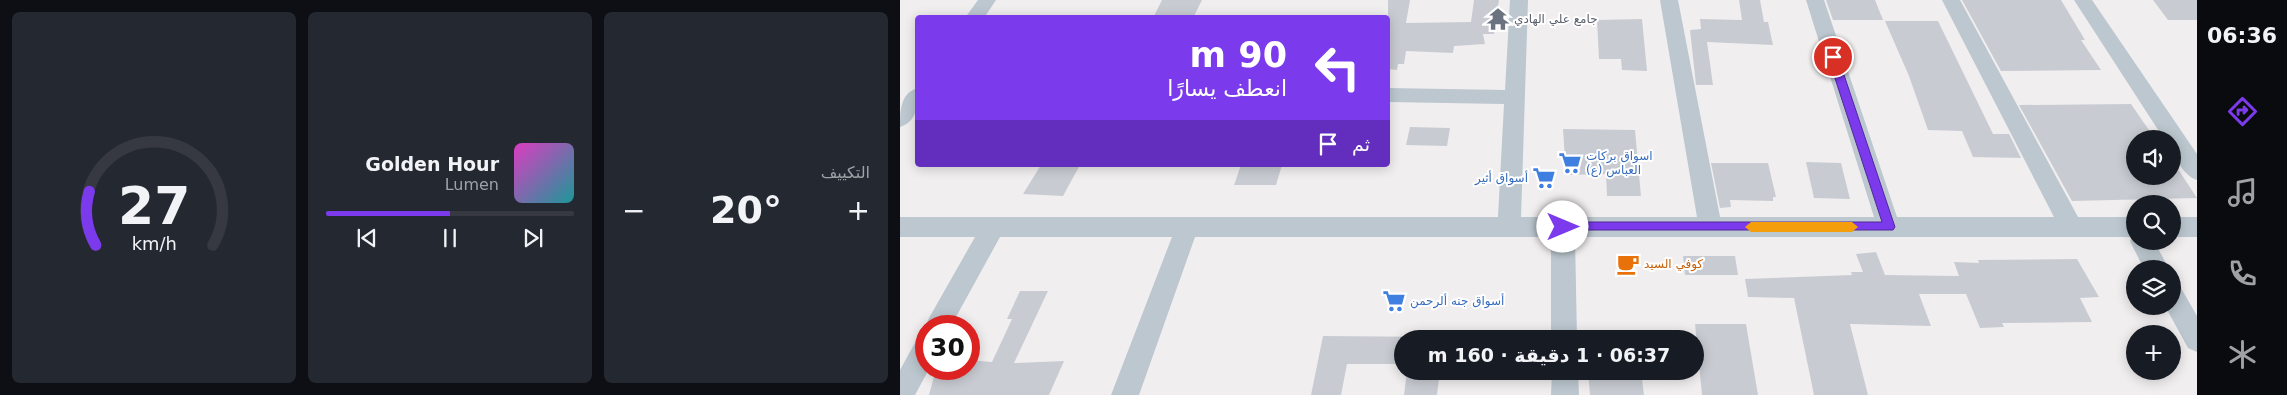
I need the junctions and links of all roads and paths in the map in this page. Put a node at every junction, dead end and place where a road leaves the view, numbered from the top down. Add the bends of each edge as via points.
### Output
1 (987, 0) edge
2 (1519, 0) edge
3 (1668, 0) edge
4 (1814, 0) edge
5 (1951, 0) edge
6 (2083, 0) edge
7 (976, 15) edge
8 (1390, 96) edge
9 (1515, 97) junction
10 (915, 99) edge
11 (900, 119) edge
12 (2197, 171) edge
13 (900, 227) edge
14 (993, 227) junction
15 (1187, 227) junction
16 (1509, 227) junction
17 (1563, 227) junction
18 (1710, 227) junction
19 (1889, 227) junction
20 (2071, 227) junction
21 (2181, 227) edge
22 (2197, 227) edge
23 (2126, 230) edge
24 (2181, 312) edge
25 (944, 315) edge
26 (1564, 330) edge
27 (2197, 340) edge
28 (915, 369) edge
29 (1565, 380) edge
30 (901, 395) edge
31 (1125, 395) edge
32 (1565, 395) edge

1 - 7 street
2 - 9 street
3 - 18 street
4 - 19 street
5 - 20 street
6 - 12 street
8 - 9 street
9 - 16 street
10 - 11 street
13 - 14 street
14 - 15 street
14 - 25 street
15 - 16 street
15 - 31 street
16 - 17 street
17 - 18 street
17 - 26 street
18 - 19 street
19 - 20 street
20 - 23 street
21 - 22 street
24 - 27 street
28 - 30 street
29 - 32 street

